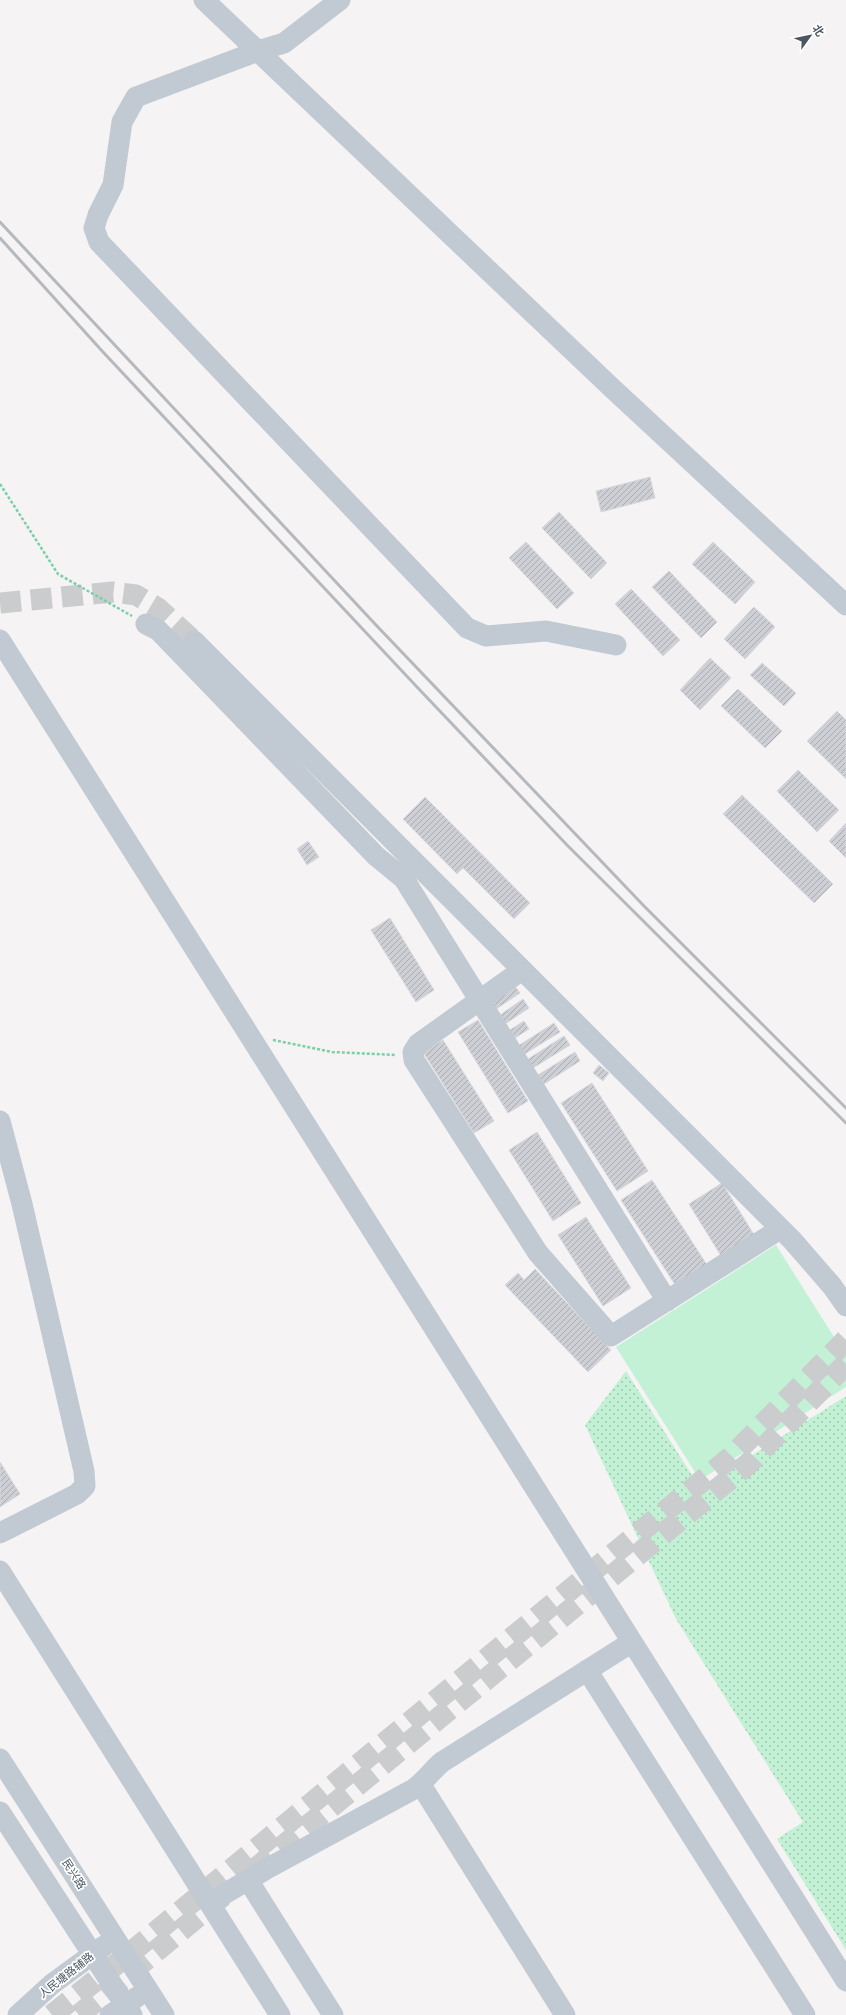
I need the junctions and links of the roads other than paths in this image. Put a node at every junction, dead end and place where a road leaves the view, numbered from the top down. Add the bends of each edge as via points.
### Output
1 (204, 0) edge
2 (340, 0) edge
3 (258, 51) junction
4 (846, 605) edge
5 (146, 624) road end
6 (0, 640) edge
7 (194, 640) tunnel mouth
8 (616, 645) dead end
9 (411, 872) junction
10 (522, 970) junction
11 (481, 1000) junction
12 (0, 1121) edge
13 (780, 1229) junction
14 (666, 1301) junction
15 (846, 1306) edge
16 (0, 1533) edge
17 (0, 1571) edge
18 (632, 1642) junction
19 (587, 1670) junction
20 (0, 1760) edge
21 (421, 1785) junction
22 (0, 1812) edge
23 (248, 1880) junction
24 (209, 1903) junction
25 (116, 1938) junction
26 (92, 1954) junction
27 (846, 1981) edge
28 (148, 1990) junction
29 (122, 2012) edge
30 (25, 2014) edge
31 (164, 2015) edge
32 (280, 2015) edge
33 (333, 2015) edge
34 (565, 2015) edge
35 (805, 2015) edge

1 - 3 street
2 - 3 street via 284,43
3 - 4 street via 613,389
3 - 8 street via 136,98 122,122 113,185 94,228 100,242 467,628 486,636 546,631
5 - 9 street via 158,630 376,856
6 - 18 street
7 - 9 street
9 - 10 street
9 - 11 street
10 - 11 street
10 - 13 street
11 - 14 street
11 - 14 street via 418,1044 413,1052 414,1060 538,1253 611,1336
12 - 16 street via 83,1464 85,1486 77,1494
13 - 14 street
13 - 15 street via 832,1286
17 - 24 street
18 - 19 street
18 - 27 street
19 - 21 street via 442,1762
19 - 35 street
20 - 25 street, 民兴路
21 - 23 street
21 - 34 street
22 - 26 street
23 - 24 street
23 - 33 street
24 - 32 street
25 - 26 street, 人民塘路辅路
25 - 28 street, 民兴路
26 - 29 street
26 - 30 street, 人民塘路辅路 via 52,1984
28 - 29 street
28 - 31 street, 民兴路

